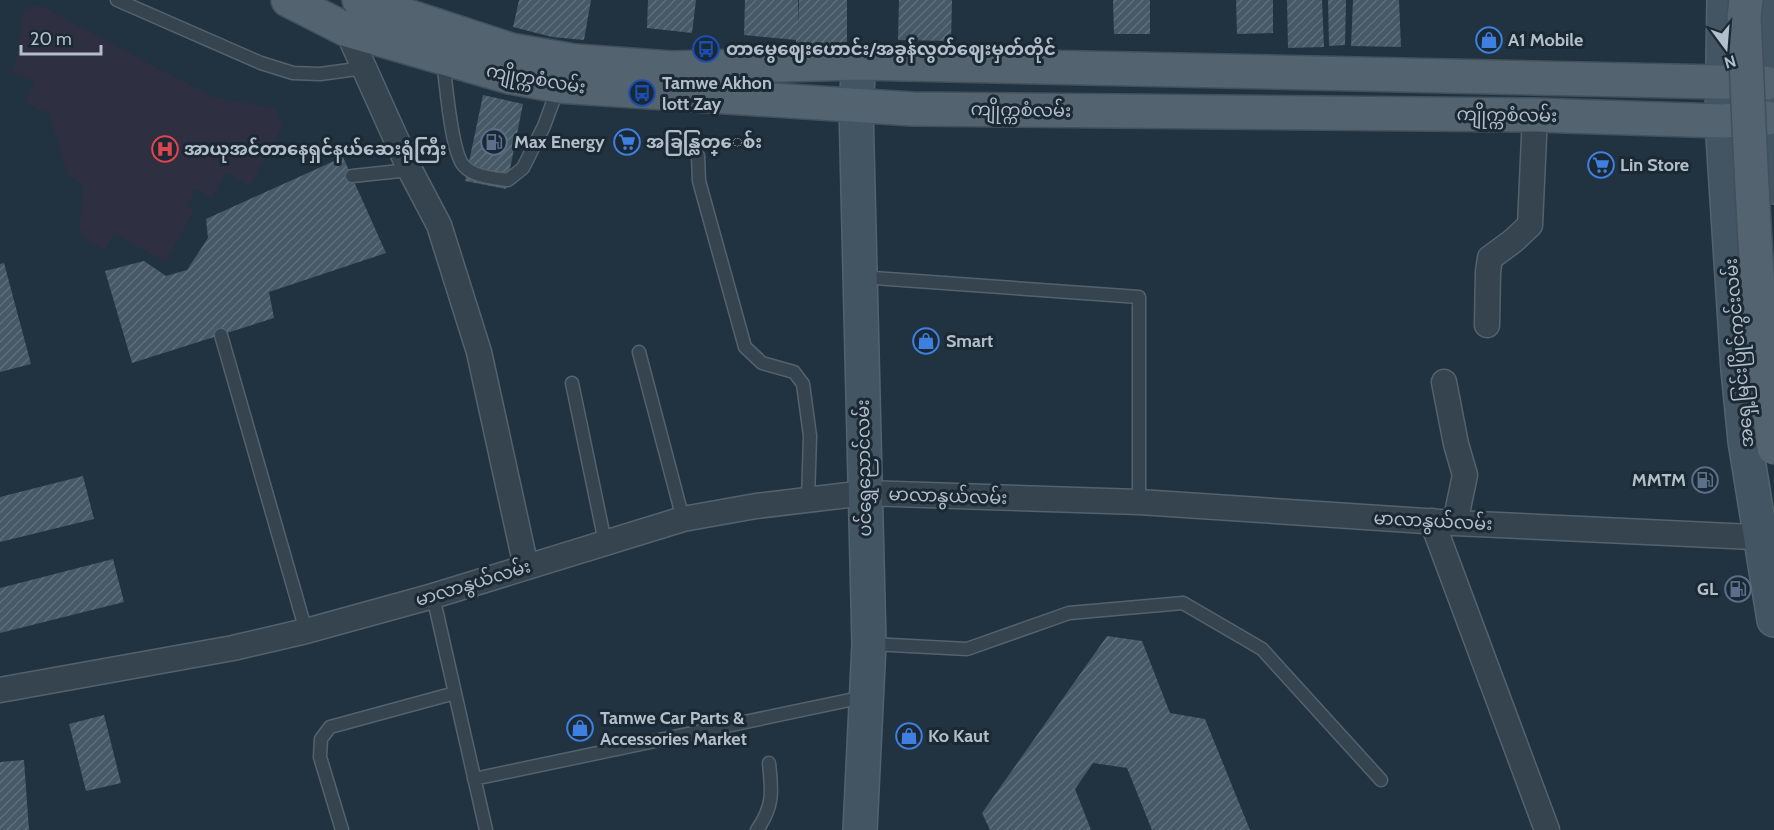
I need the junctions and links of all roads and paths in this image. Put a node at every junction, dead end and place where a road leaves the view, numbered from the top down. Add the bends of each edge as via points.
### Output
1 (117, 0) edge
2 (288, 0) edge
3 (1724, 0) edge
4 (1746, 0) edge
5 (1769, 0) edge
6 (355, 10) edge
7 (447, 45) junction
8 (859, 63) junction
9 (364, 68) junction
10 (561, 72) junction
11 (1770, 82) edge
12 (1722, 83) junction
13 (856, 106) junction
14 (1535, 115) junction
15 (1768, 118) junction
16 (1722, 121) junction
17 (698, 156) dead end
18 (410, 170) junction
19 (352, 176) dead end
20 (1774, 187) edge
21 (860, 277) junction
22 (1487, 325) dead end
23 (221, 335) dead end
24 (639, 352) dead end
25 (1444, 382) dead end
26 (572, 383) dead end
27 (1764, 441) edge
28 (865, 493) junction
29 (808, 500) junction
30 (1138, 502) junction
31 (683, 519) junction
32 (1444, 522) junction
33 (1767, 537) edge
34 (604, 542) junction
35 (526, 567) junction
36 (433, 596) junction
37 (1774, 620) edge
38 (306, 631) junction
39 (869, 644) junction
40 (0, 690) edge
41 (455, 693) junction
42 (867, 696) junction
43 (769, 763) dead end
44 (474, 779) junction
45 (1381, 780) dead end
46 (342, 830) edge
47 (486, 830) edge
48 (757, 830) edge
49 (860, 830) edge
50 (1547, 830) edge

1 - 9 lane via 261,63 293,73
2 - 6 main road, ကျိုက္ကစံလမ်း
3 - 12 main road, အရှေ့မြင်းပြိုင်ကွင်းလမ်း
4 - 27 main road, bridge
5 - 11 main road
6 - 7 main road, ကျိုက္ကစံလမ်း
6 - 9 street
7 - 10 main road, ကျိုက္ကစံလမ်း via 509,77
7 - 10 lane via 456,150 463,166 474,173 508,180 523,168 544,126
8 - 10 main road, ကျိုက္ကစံလမ်း
8 - 12 main road, ကျိုက္ကစံလမ်း
8 - 13 main road, ပင်ရွှေညောင်လမ်း
9 - 18 street
10 - 13 main road, ကျိုက္ကစံလမ်း
11 - 12 main road, ကျိုက္ကစံလမ်း
11 - 15 main road
12 - 16 main road, အရှေ့မြင်းပြိုင်ကွင်းလမ်း
13 - 14 main road, ကျိုက္ကစံလမ်း
13 - 21 main road, ပင်ရွှေညောင်လမ်း
14 - 16 main road, ကျိုက္ကစံလမ်း
14 - 22 street via 1530,225 1490,258
15 - 16 main road, ကျိုက္ကစံလမ်း
15 - 20 main road
16 - 27 main road, အရှေ့မြင်းပြိုင်ကွင်းလမ်း via 1737,358
17 - 29 lane via 699,181 745,347 762,363 794,372 803,384 810,436
18 - 19 lane
18 - 35 street via 438,225 479,352
21 - 28 main road, ပင်ရွှေညောင်လမ်း
21 - 30 lane via 1139,297
23 - 38 lane
24 - 31 lane
25 - 32 street via 1465,475
26 - 34 lane
27 - 33 main road, အရှေ့မြင်းပြိုင်ကွင်းလမ်း
28 - 29 street, မာလာနွယ်လမ်း
28 - 30 street, မာလာနွယ်လမ်း
28 - 39 main road, ပင်ရွှေညောင်လမ်း
29 - 31 street, မာလာနွယ်လမ်း
30 - 32 street, မာလာနွယ်လမ်း
31 - 34 street, မာလာနွယ်လမ်း
32 - 33 street, မာလာနွယ်လမ်း
32 - 50 street
33 - 37 main road, အရှေ့မြင်းပြိုင်ကွင်းလမ်း
34 - 35 street, မာလာနွယ်လမ်း
35 - 36 street, မာလာနွယ်လမ်း
36 - 38 street, မာလာနွယ်လမ်း
36 - 41 lane
38 - 40 street, မာလာနွယ်လမ်း
39 - 42 main road, ပင်ရွှေညောင်လမ်း
39 - 45 lane via 967,649 1069,613 1183,603 1262,649
41 - 44 lane
41 - 46 lane via 330,727 321,739 320,757
42 - 44 lane
42 - 49 main road, ပင်ရွှေညောင်လမ်း
43 - 48 lane via 770,809
44 - 47 lane

